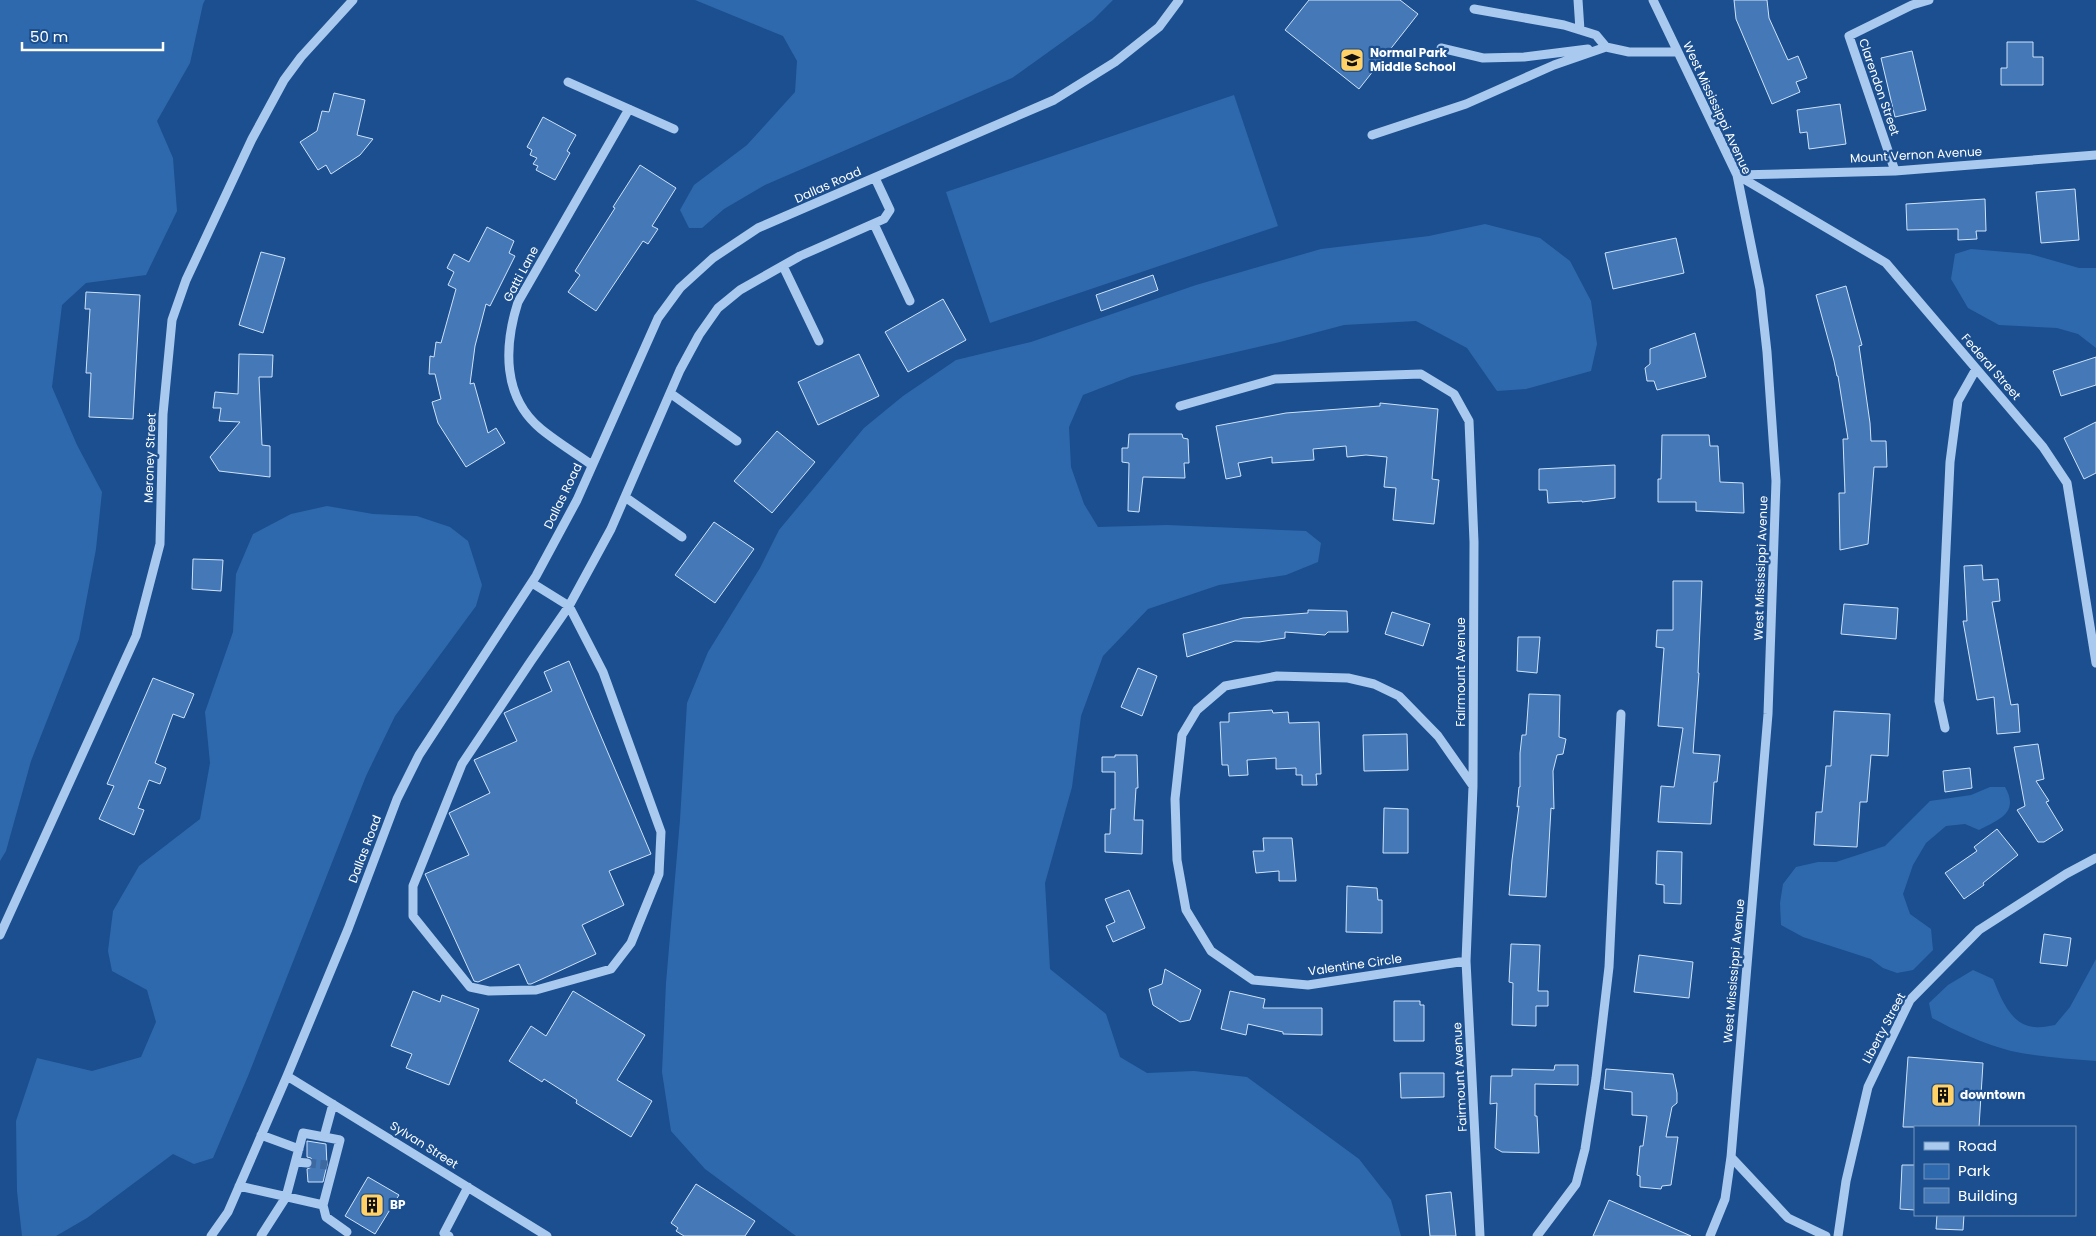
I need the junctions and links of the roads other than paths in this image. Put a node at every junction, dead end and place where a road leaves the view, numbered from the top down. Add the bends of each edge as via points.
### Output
1 (353, 0) edge
2 (1179, 0) edge
3 (1578, 0) edge
4 (1653, 0) edge
5 (1929, 0) edge
6 (1474, 8) dead end
7 (1580, 30) junction
8 (1606, 46) junction
9 (1441, 48) dead end
10 (1678, 52) junction
11 (568, 82) dead end
12 (629, 109) junction
13 (674, 129) dead end
14 (1372, 135) dead end
15 (2096, 155) edge
16 (1894, 171) junction
17 (1737, 175) junction
18 (874, 178) junction
19 (874, 224) junction
20 (783, 266) junction
21 (910, 301) dead end
22 (819, 341) dead end
23 (1976, 369) junction
24 (670, 393) junction
25 (1180, 406) dead end
26 (737, 441) dead end
27 (592, 465) junction
28 (625, 497) junction
29 (682, 537) dead end
30 (532, 583) junction
31 (570, 606) junction
32 (2096, 663) edge
33 (1622, 714) dead end
34 (1945, 728) dead end
35 (1472, 786) junction
36 (2096, 858) edge
37 (0, 935) edge
38 (1466, 961) junction
39 (287, 1076) junction
40 (333, 1104) junction
41 (261, 1135) junction
42 (324, 1136) junction
43 (299, 1149) junction
44 (1731, 1157) junction
45 (296, 1162) junction
46 (307, 1163) tunnel mouth
47 (239, 1186) junction
48 (468, 1187) junction
49 (286, 1197) junction
50 (323, 1205) junction
51 (347, 1232) dead end
52 (211, 1236) edge
53 (261, 1236) edge
54 (449, 1236) edge
55 (547, 1236) edge
56 (1480, 1236) edge
57 (1537, 1236) edge
58 (1710, 1236) edge
59 (1826, 1236) edge
60 (1838, 1236) edge

1 - 37 street, Meroney Street via 300,57 284,80 252,139 186,280 172,320 166,376 160,544 136,636
2 - 18 street, Dallas Road via 1159,27 1115,62 1054,100
3 - 7 street
4 - 10 street, West Mississippi Avenue
5 - 16 street, Clarendon Street via 1849,36
6 - 7 street
7 - 8 street via 1596,35
8 - 9 street via 1524,57 1483,58
8 - 10 street via 1630,52
8 - 14 street via 1466,104
10 - 17 street, West Mississippi Avenue
11 - 12 street
12 - 13 street
12 - 27 street, Gatti Lane via 518,302 508,348 510,380 519,404 540,428
15 - 16 street, Mount Vernon Avenue
16 - 17 street, Mount Vernon Avenue
17 - 23 street, Federal Street via 1886,263
17 - 44 street, West Mississippi Avenue via 1760,289 1776,481 1768,714
18 - 19 street via 890,210 884,220
18 - 27 street, Dallas Road via 758,228 713,258 680,288 658,318
19 - 20 street
19 - 21 street
20 - 22 street
20 - 24 street via 740,290 718,308 699,335
23 - 32 street, Federal Street via 2044,447 2067,483
23 - 34 street via 1958,401 1950,462 1939,701
24 - 26 street
24 - 28 street
25 - 35 street, Fairmount Avenue via 1275,379 1421,374 1454,394 1470,421 1474,542
27 - 30 street, Dallas Road
28 - 29 street
28 - 31 street
30 - 31 street
30 - 39 street, Dallas Road via 419,755 397,799
31 - 31 street via 462,764 413,886 413,916 470,987 489,992 536,990 610,969 631,944 659,874 661,832 602,672
33 - 57 street via 1609,967 1585,1149 1576,1184
35 - 38 street, Fairmount Avenue
35 - 38 street, Valentine Circle via 1438,736 1399,696 1374,684 1348,678 1277,676 1225,686 1197,710 1182,735 1175,799 1177,860 1186,910 1211,951 1253,980 1308,985
36 - 60 street, Liberty Street via 1979,930 1910,1000 1868,1087 1846,1181
38 - 56 street, Fairmount Avenue
39 - 40 street, Sylvan Street
39 - 41 street, Dallas Road
40 - 42 street
40 - 48 street, Sylvan Street
41 - 43 street
41 - 47 street, Dallas Road
42 - 43 street via 303,1133
42 - 50 street via 340,1140 330,1165
43 - 45 street
44 - 58 street, West Mississippi Avenue via 1725,1199
44 - 59 street via 1788,1218
45 - 46 street
45 - 49 street
47 - 49 street
47 - 52 street, Dallas Road via 228,1212
48 - 54 street via 444,1233
48 - 55 street, Sylvan Street
49 - 50 street
49 - 53 street
50 - 51 street via 326,1217

